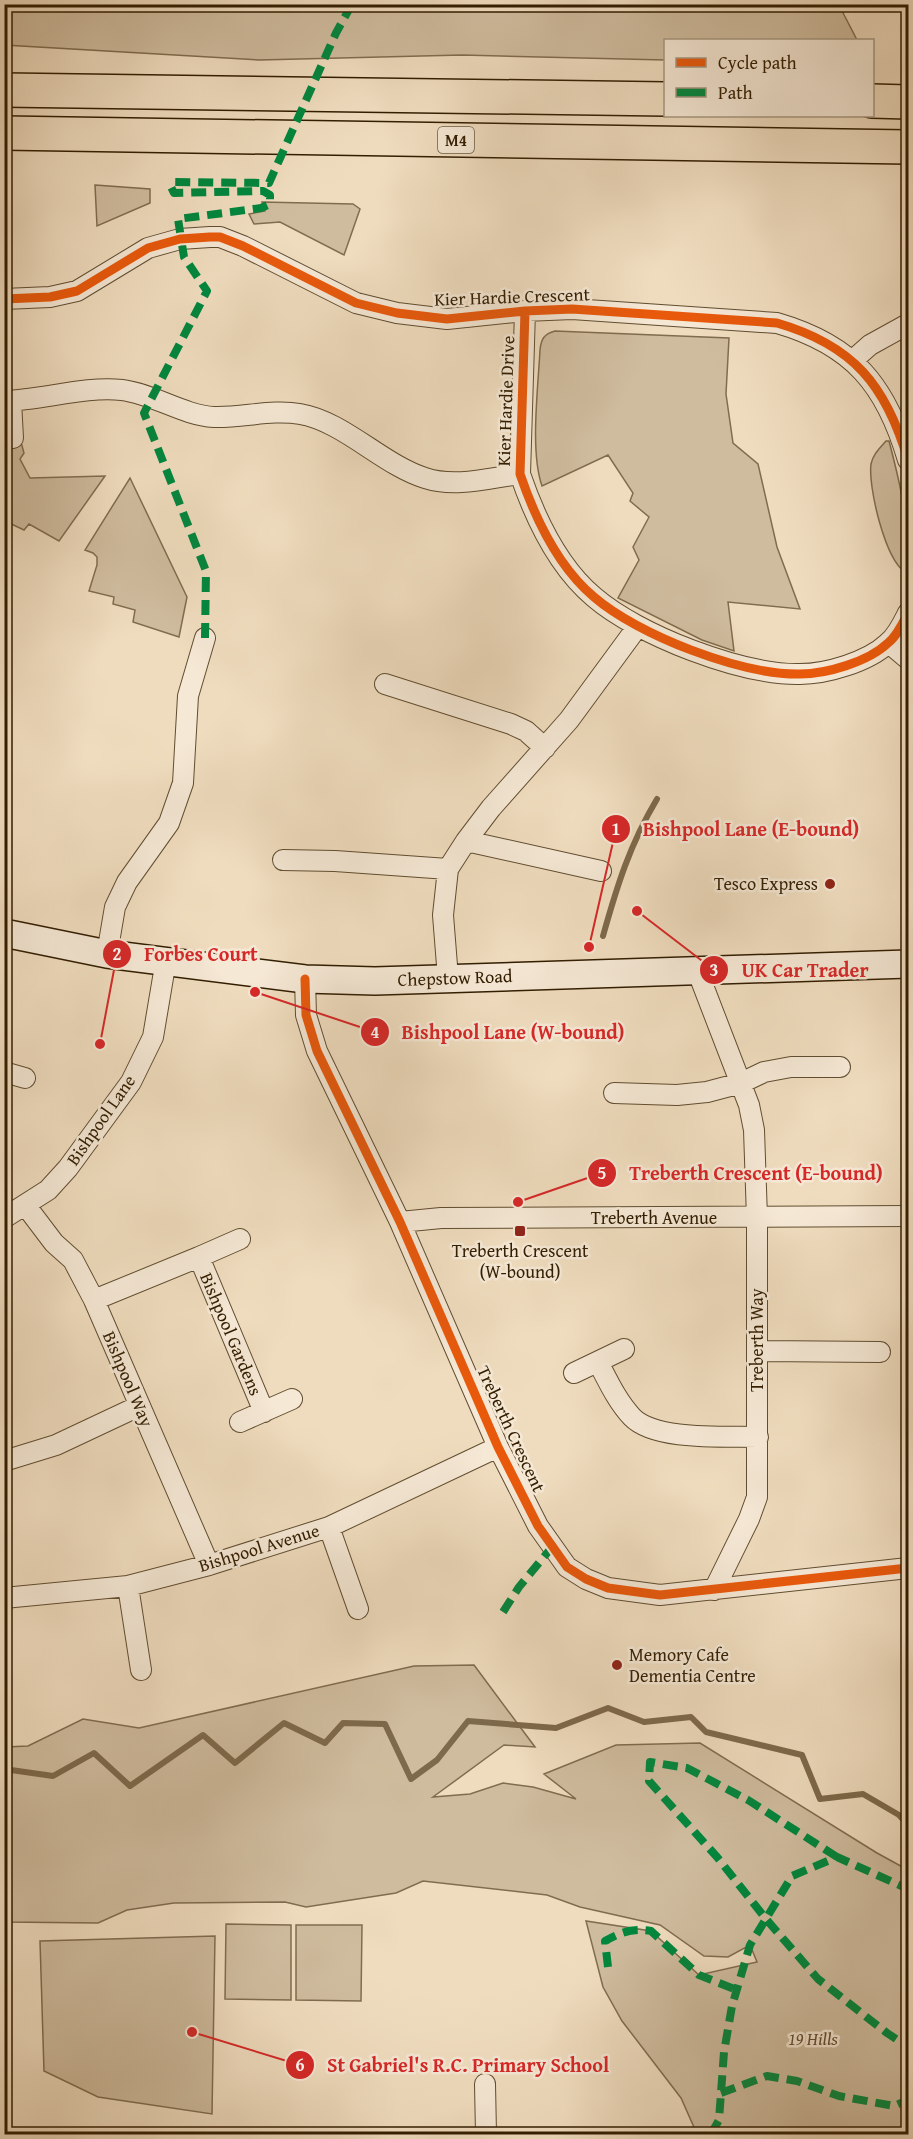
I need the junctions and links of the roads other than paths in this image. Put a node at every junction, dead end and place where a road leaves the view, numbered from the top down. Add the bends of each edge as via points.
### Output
1 (4, 90) edge
2 (664, 99) edge
3 (874, 101) edge
4 (909, 102) edge
5 (4, 133) edge
6 (909, 147) edge
7 (4, 299) edge
8 (525, 311) junction
9 (909, 324) edge
10 (853, 360) junction
11 (8, 401) edge
12 (13, 438) dead end
13 (909, 460) edge
14 (520, 474) junction
15 (909, 613) edge
16 (638, 626) junction
17 (206, 638) dead end
18 (889, 643) junction
19 (909, 659) edge
20 (385, 684) dead end
21 (545, 748) junction
22 (466, 841) junction
23 (283, 860) dead end
24 (448, 869) junction
25 (601, 871) dead end
26 (4, 933) edge
27 (107, 954) junction
28 (166, 960) junction
29 (909, 964) edge
30 (697, 970) junction
31 (448, 978) junction
32 (305, 979) junction
33 (840, 1067) dead end
34 (4, 1072) edge
35 (25, 1078) dead end
36 (741, 1083) junction
37 (614, 1093) dead end
38 (26, 1206) junction
39 (909, 1216) edge
40 (4, 1218) edge
41 (757, 1218) junction
42 (400, 1221) junction
43 (240, 1239) dead end
44 (199, 1257) junction
45 (94, 1300) junction
46 (624, 1350) dead end
47 (758, 1351) junction
48 (880, 1352) dead end
49 (598, 1362) junction
50 (574, 1373) dead end
51 (292, 1399) dead end
52 (139, 1406) junction
53 (264, 1412) junction
54 (240, 1422) dead end
55 (758, 1437) junction
56 (498, 1447) junction
57 (4, 1461) edge
58 (329, 1527) junction
59 (209, 1565) junction
60 (909, 1568) edge
61 (128, 1586) junction
62 (714, 1590) junction
63 (4, 1598) edge
64 (358, 1609) dead end
65 (141, 1670) dead end
66 (485, 2084) dead end
67 (486, 2134) edge

1 - 2 highway
3 - 4 highway
5 - 6 highway, M4
7 - 8 street, Kier Hardie Crescent via 50,297 77,291 157,245 180,239 220,237 325,289 376,309 447,319
8 - 10 street, Kier Hardie Crescent via 572,309 777,323 828,342
8 - 14 street, Kier Hardie Drive
9 - 10 street via 870,345
10 - 13 street, Kier Hardie Crescent via 883,397
11 - 12 street
11 - 14 street via 120,390 212,417 301,414 338,429 425,478 470,482
14 - 16 street, Kier Hardie Drive via 537,517 564,564 595,598
15 - 18 street
16 - 18 street via 720,660 790,674 831,670
16 - 21 street
17 - 27 street via 188,696 183,783 169,823 114,907
18 - 19 street
20 - 21 street via 511,724
21 - 22 street
22 - 24 street
22 - 25 street
23 - 24 street
24 - 31 street via 443,915
26 - 27 main road, Chepstow Road
27 - 28 main road, Chepstow Road
28 - 32 main road, Chepstow Road
28 - 38 street, Bishpool Lane via 153,1037 131,1082 68,1168
29 - 30 main road, Chepstow Road
30 - 31 main road, Chepstow Road
30 - 36 street, Treberth Way
31 - 32 main road, Chepstow Road
32 - 42 street, Treberth Crescent via 306,1015 317,1051
33 - 36 street via 791,1067 764,1072
34 - 35 street
36 - 37 street via 677,1095
36 - 41 street, Treberth Way via 754,1131
38 - 40 street, Bishpool Lane
38 - 45 street, Bishpool Way via 54,1243 73,1260
39 - 41 street, Treberth Avenue
41 - 42 street, Treberth Avenue
41 - 47 street, Treberth Way
42 - 56 street, Treberth Crescent
43 - 44 street, Bishpool Gardens
44 - 45 street, Bishpool Gardens
44 - 53 street, Bishpool Gardens
45 - 52 street, Bishpool Way
46 - 49 street
47 - 48 street
47 - 55 street, Treberth Way
49 - 50 street
49 - 55 street via 633,1419 655,1431
51 - 53 street, Bishpool Gardens
52 - 57 street via 56,1445
52 - 59 street, Bishpool Way
53 - 54 street, Bishpool Gardens
55 - 62 street, Treberth Way via 758,1497
56 - 58 street, Bishpool Avenue
56 - 62 street, Treberth Crescent via 538,1526 567,1567 608,1588 633,1593
58 - 59 street, Bishpool Avenue
58 - 64 street
59 - 61 street, Bishpool Avenue
60 - 62 street, Treberth Crescent
61 - 63 street, Bishpool Avenue
61 - 65 street
66 - 67 street

